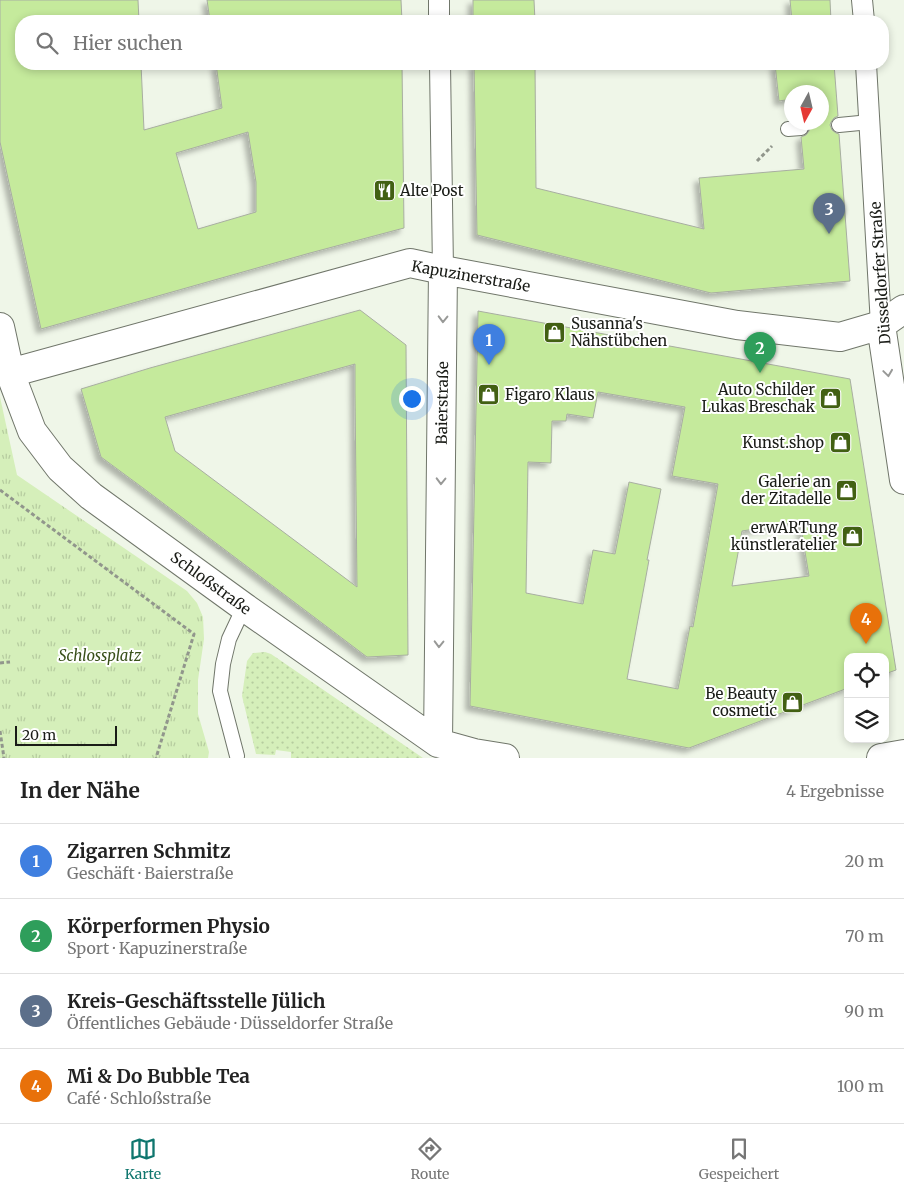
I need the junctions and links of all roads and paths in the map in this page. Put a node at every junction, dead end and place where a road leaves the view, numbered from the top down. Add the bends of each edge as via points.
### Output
1 (439, 0) edge
2 (862, 0) edge
3 (439, 15) edge
4 (863, 15) edge
5 (440, 70) edge
6 (866, 70) edge
7 (870, 122) junction
8 (839, 125) dead end
9 (777, 141) dead end
10 (757, 161) dead end
11 (443, 270) junction
12 (904, 309) edge
13 (881, 325) junction
14 (0, 327) edge
15 (10, 373) junction
16 (904, 480) edge
17 (0, 490) edge
18 (244, 608) junction
19 (10, 662) dead end
20 (0, 663) edge
21 (0, 731) edge
22 (438, 743) junction
23 (904, 754) edge
24 (237, 756) dead end
25 (4, 758) edge
26 (156, 758) edge
27 (505, 758) edge
28 (880, 758) edge

1 - 3 street
2 - 4 street
5 - 11 street, Baierstraße
6 - 7 street, Düsseldorfer Straße
7 - 8 lane
7 - 13 street, Düsseldorfer Straße
9 - 10 path
11 - 13 street, Kapuzinerstraße via 737,325 840,337
11 - 15 street, Kapuzinerstraße via 410,263
11 -> 22 street, Baierstraße
12 - 13 street, Kapuzinerstraße
13 -> 16 street, Düsseldorfer Straße
14 - 15 street, Schloßstraße
15 - 18 street, Schloßstraße via 32,430 60,468 91,496
17 - 26 path via 194,634
18 - 22 street, Schloßstraße
18 - 24 lane via 230,639 220,691
19 - 20 path
21 - 25 path
22 - 27 street, Schloßstraße via 474,754
23 - 28 street

